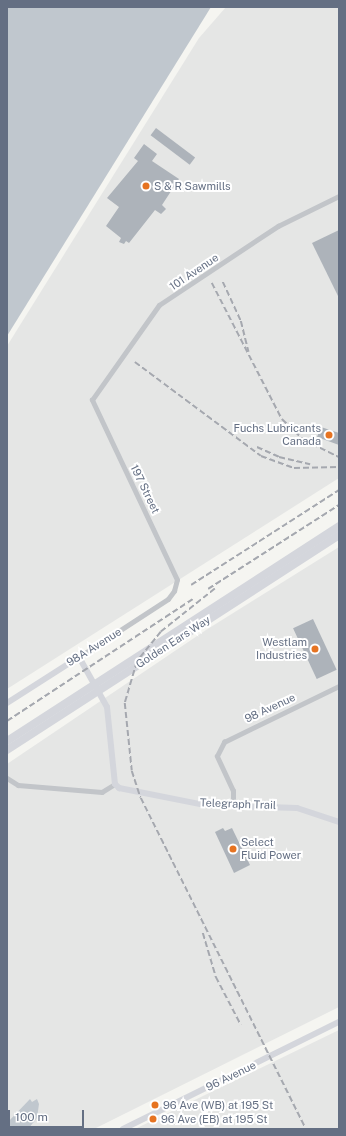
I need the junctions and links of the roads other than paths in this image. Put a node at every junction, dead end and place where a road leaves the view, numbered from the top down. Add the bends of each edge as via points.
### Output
1 (339, 196) edge
2 (92, 400) joint
3 (339, 526) edge
4 (339, 535) edge
5 (275, 572) junction
6 (176, 587) joint
7 (79, 657) junction
8 (339, 686) edge
9 (7, 703) edge
10 (56, 714) junction
11 (7, 741) edge
12 (7, 750) edge
13 (7, 778) edge
14 (115, 784) junction
15 (233, 805) junction
16 (339, 822) edge
17 (339, 1022) edge
18 (124, 1129) edge

1 - 2 street, 101 Avenue via 278,226 159,305
2 - 6 street, 197 Street via 173,568
3 - 5 highway, Golden Ears Way
4 - 5 highway, Golden Ears Way
5 - 10 highway, Golden Ears Way
6 - 7 street, 98A Avenue via 168,600
7 - 9 street, 98A Avenue
7 - 14 street via 107,707
8 - 15 street, 98 Avenue via 230,737 218,756 233,791
10 - 11 highway, Golden Ears Way
10 - 12 highway, Golden Ears Way
13 - 14 street via 18,785 102,792
14 - 15 street, Telegraph Trail via 124,791 205,805
15 - 16 street, Telegraph Trail via 297,808
17 - 18 street, 96 Avenue

